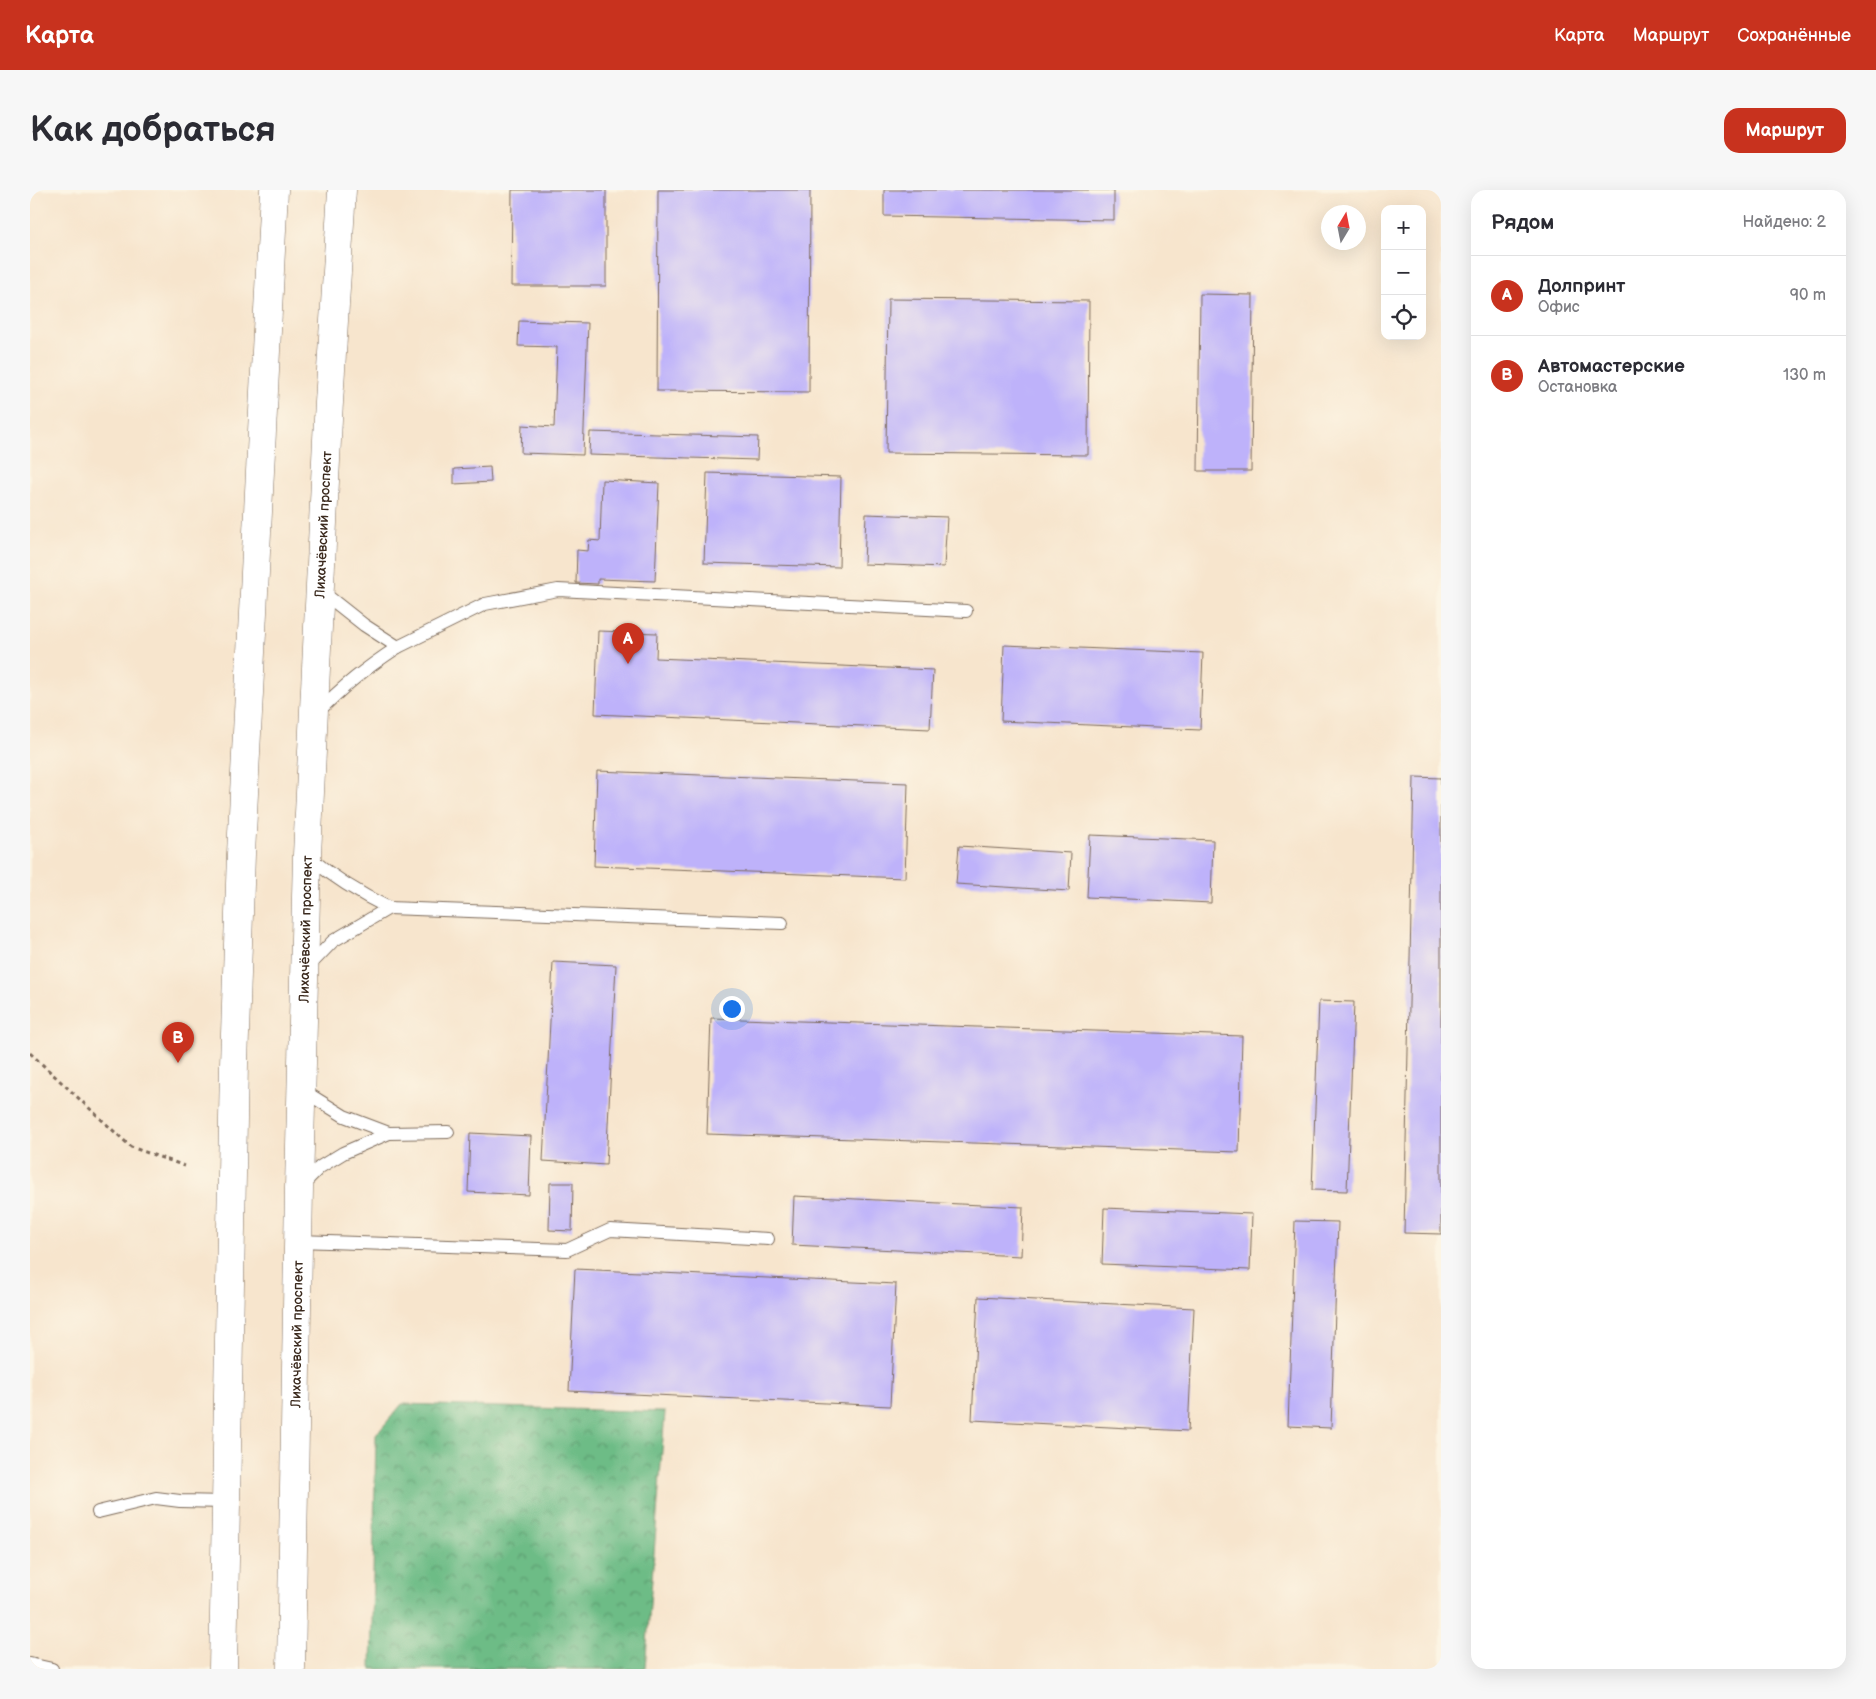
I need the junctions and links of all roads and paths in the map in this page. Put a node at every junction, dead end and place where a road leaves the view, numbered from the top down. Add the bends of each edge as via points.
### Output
1 (274, 190) edge
2 (342, 190) edge
3 (320, 590) junction
4 (966, 611) dead end
5 (398, 647) junction
6 (313, 717) junction
7 (308, 856) junction
8 (390, 908) junction
9 (782, 923) dead end
10 (305, 970) junction
11 (30, 1053) edge
12 (302, 1090) junction
13 (448, 1132) dead end
14 (389, 1133) junction
15 (185, 1166) dead end
16 (299, 1188) junction
17 (768, 1239) dead end
18 (298, 1241) junction
19 (226, 1502) junction
20 (98, 1512) dead end
21 (30, 1664) edge
22 (52, 1669) edge
23 (223, 1669) edge
24 (290, 1669) edge

1 - 19 main road via 240,854
2 - 3 main road, Лихачёвский проспект
3 - 5 lane
3 - 6 main road, Лихачёвский проспект
4 - 5 lane via 558,590 485,604
5 - 6 lane via 362,671
6 - 7 main road, Лихачёвский проспект
7 - 8 lane via 326,872
7 - 10 main road, Лихачёвский проспект
8 - 9 lane
8 - 10 lane via 333,941
10 - 12 main road, Лихачёвский проспект
11 - 15 path via 131,1147
12 - 14 lane via 344,1116
12 - 16 main road, Лихачёвский проспект
13 - 14 lane
14 - 16 lane via 320,1167
16 - 18 main road, Лихачёвский проспект
17 - 18 lane via 610,1230 567,1250
18 - 24 main road, Лихачёвский проспект
19 - 20 lane via 156,1498
19 - 23 main road
21 - 22 lane

